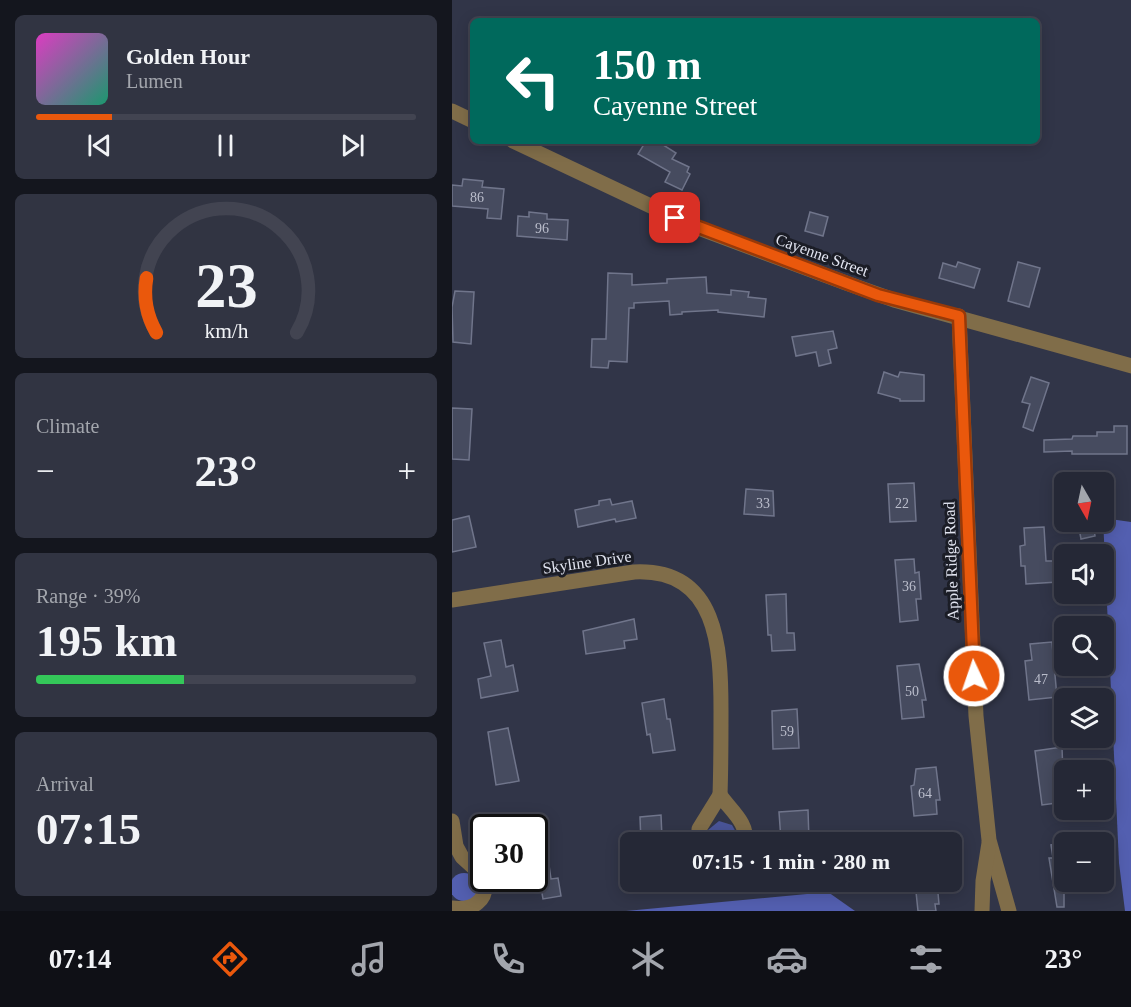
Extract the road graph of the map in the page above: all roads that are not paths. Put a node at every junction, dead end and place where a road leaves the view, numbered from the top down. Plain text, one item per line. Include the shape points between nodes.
1 (452, 111) edge
2 (470, 120) edge
3 (519, 144) edge
4 (959, 316) junction
5 (1132, 366) edge
6 (452, 600) edge
7 (720, 795) junction
8 (452, 821) edge
9 (699, 832) edge
10 (746, 832) edge
11 (989, 840) junction
12 (456, 846) junction
13 (452, 863) edge
14 (470, 865) edge
15 (485, 892) edge
16 (452, 908) edge
17 (982, 911) edge
18 (1009, 911) edge

1 - 2 street
3 - 4 street, Cayenne Street via 693,226 894,300
4 - 5 street, Cayenne Street
4 - 11 street, Apple Ridge Road via 972,656
6 - 7 street, Skyline Drive via 634,572 663,574 685,585 704,605 720,654
7 - 9 street
7 - 10 street
8 - 12 street
11 - 17 street, Apple Ridge Road
11 - 18 street, Apple Ridge Road
12 - 13 street
12 - 14 street
15 - 16 street via 476,906 462,911

